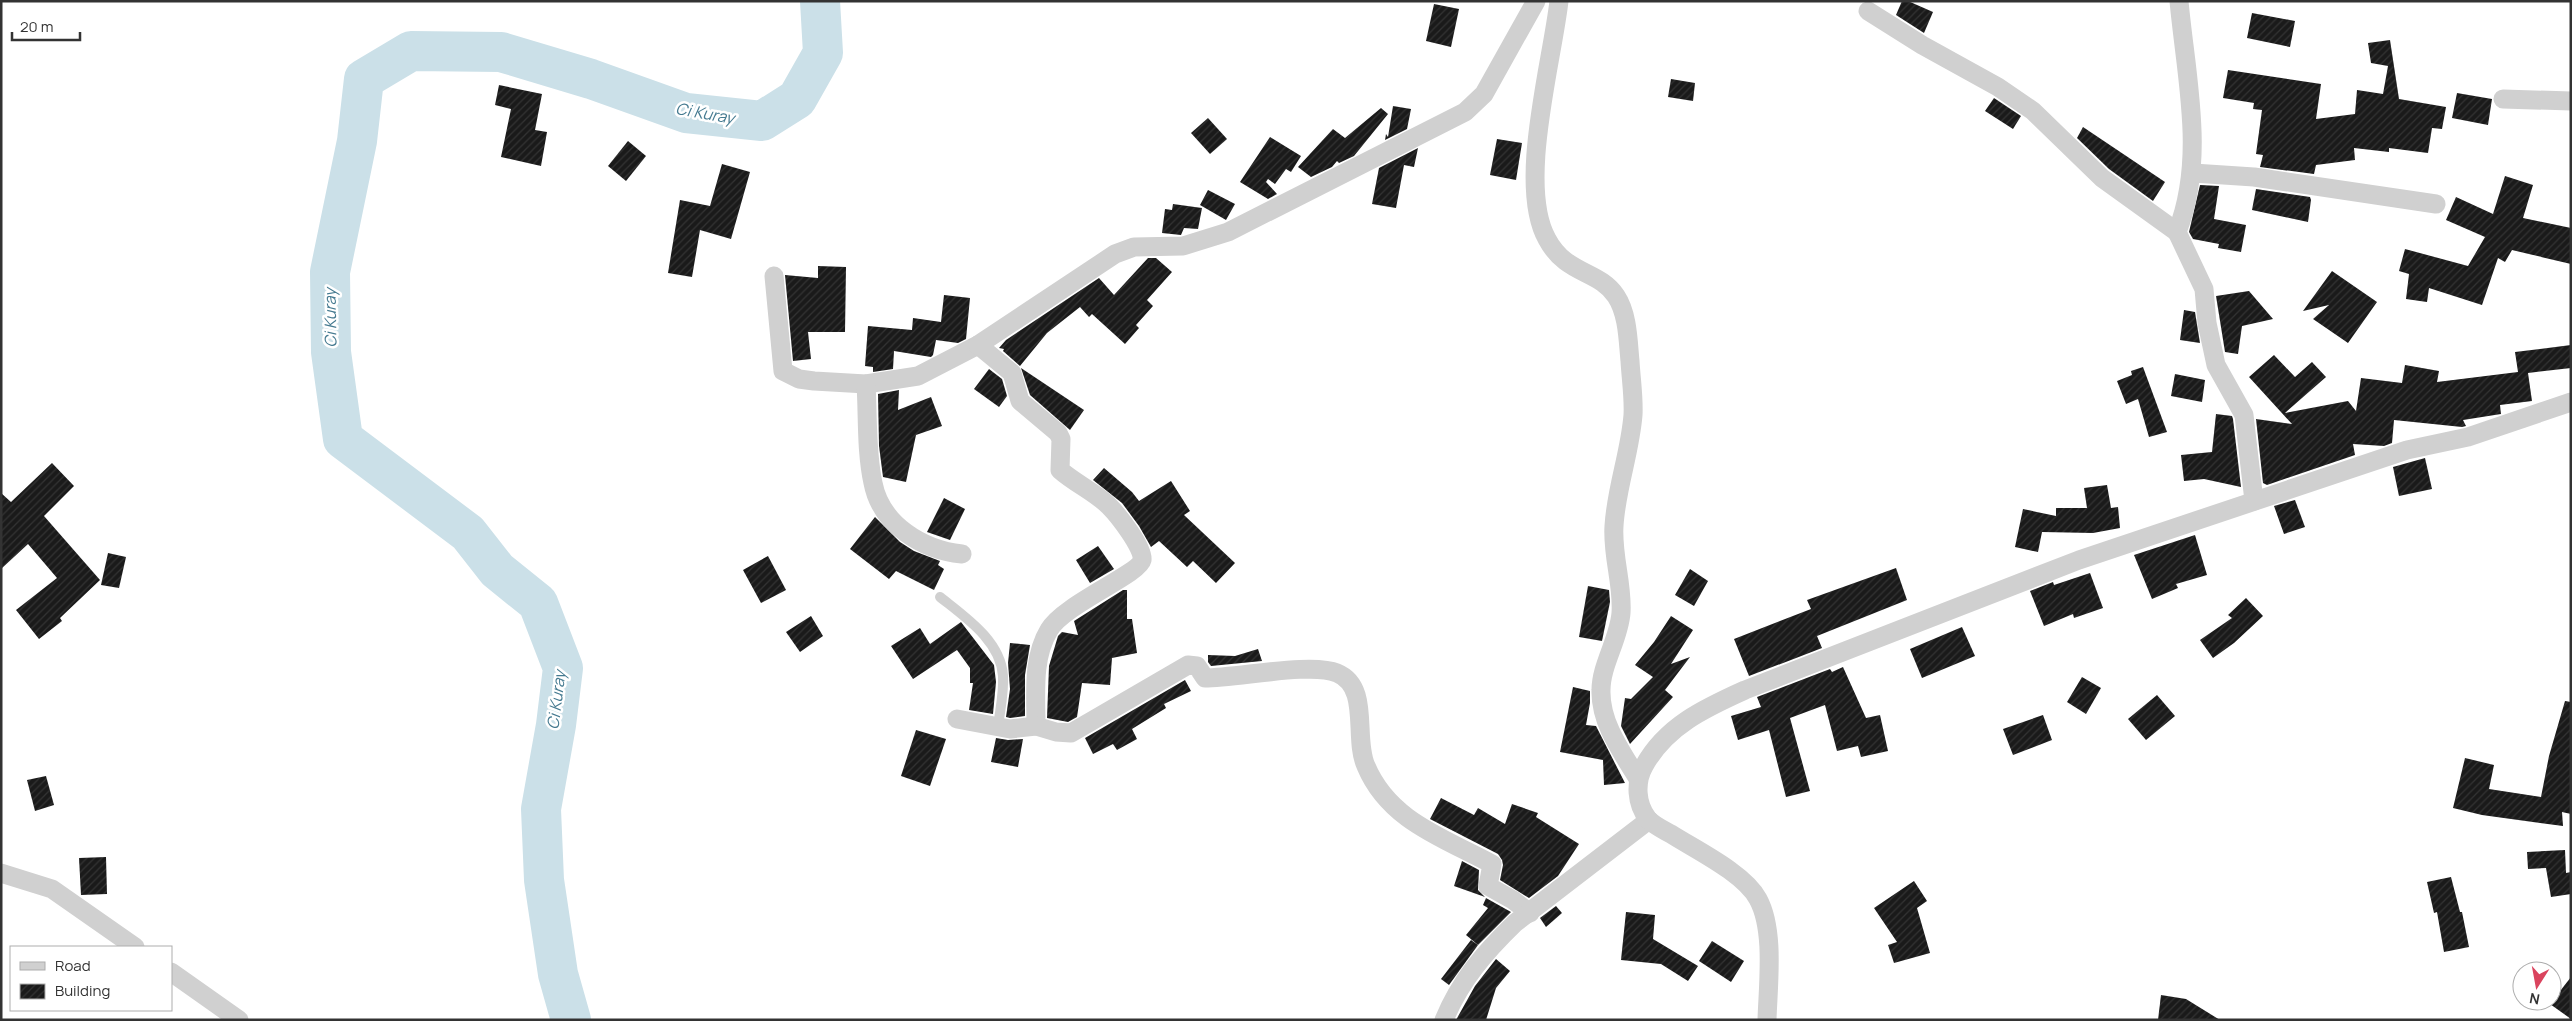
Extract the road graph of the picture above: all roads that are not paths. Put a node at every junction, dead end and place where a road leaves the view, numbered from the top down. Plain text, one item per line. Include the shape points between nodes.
1 (1536, 1) edge
2 (1559, 1) edge
3 (2179, 1) edge
4 (1868, 11) dead end
5 (2503, 99) dead end
6 (2571, 101) edge
7 (2193, 173) junction
8 (2436, 204) dead end
9 (2178, 232) junction
10 (774, 276) dead end
11 (978, 345) junction
12 (866, 384) junction
13 (2571, 402) edge
14 (2254, 501) junction
15 (962, 554) dead end
16 (940, 597) dead end
17 (958, 719) dead end
18 (998, 726) junction
19 (1036, 726) junction
20 (1637, 777) junction
21 (1649, 820) junction
22 (1, 873) edge
23 (1530, 913) junction
24 (134, 946) edge
25 (172, 973) edge
26 (239, 1020) edge
27 (1444, 1020) edge
28 (1767, 1020) edge

1 - 11 street via 1484,94 1465,112 1228,232 1183,246 1134,247 1116,254
2 - 20 street via 1542,96 1535,199 1539,222 1559,258 1602,282 1616,296 1625,322 1633,415 1615,506 1614,552 1621,615 1600,689 1614,739
3 - 7 street via 2193,133
4 - 9 street via 2033,111 2102,178
5 - 6 street
7 - 8 street via 2254,177
7 - 9 street
9 - 14 street via 2204,289 2216,365 2244,415
10 - 12 street via 784,371 814,382
11 - 12 street via 918,376
11 - 19 street via 1012,372 1020,401 1058,433 1061,439 1060,470 1108,505 1123,522 1142,555 1136,570 1101,588 1050,627 1038,658
12 - 15 street via 872,482 882,507 904,532 921,543
13 - 14 street via 2468,437 2407,450
14 - 20 street via 2079,560 1712,704 1673,728 1652,752
16 - 18 lane via 975,624 995,652 1003,677
17 - 18 street
18 - 19 street via 1018,729
19 - 23 street via 1071,733 1188,665 1197,666 1205,678 1310,668 1338,673 1355,689 1364,764 1378,790 1416,826 1492,864 1487,882 1490,889 1514,900
20 - 21 street via 1640,800
21 - 23 street
21 - 28 street via 1732,873 1758,898 1767,933
22 - 24 street via 52,889
23 - 27 street via 1496,942 1471,970 1453,998
25 - 26 street

